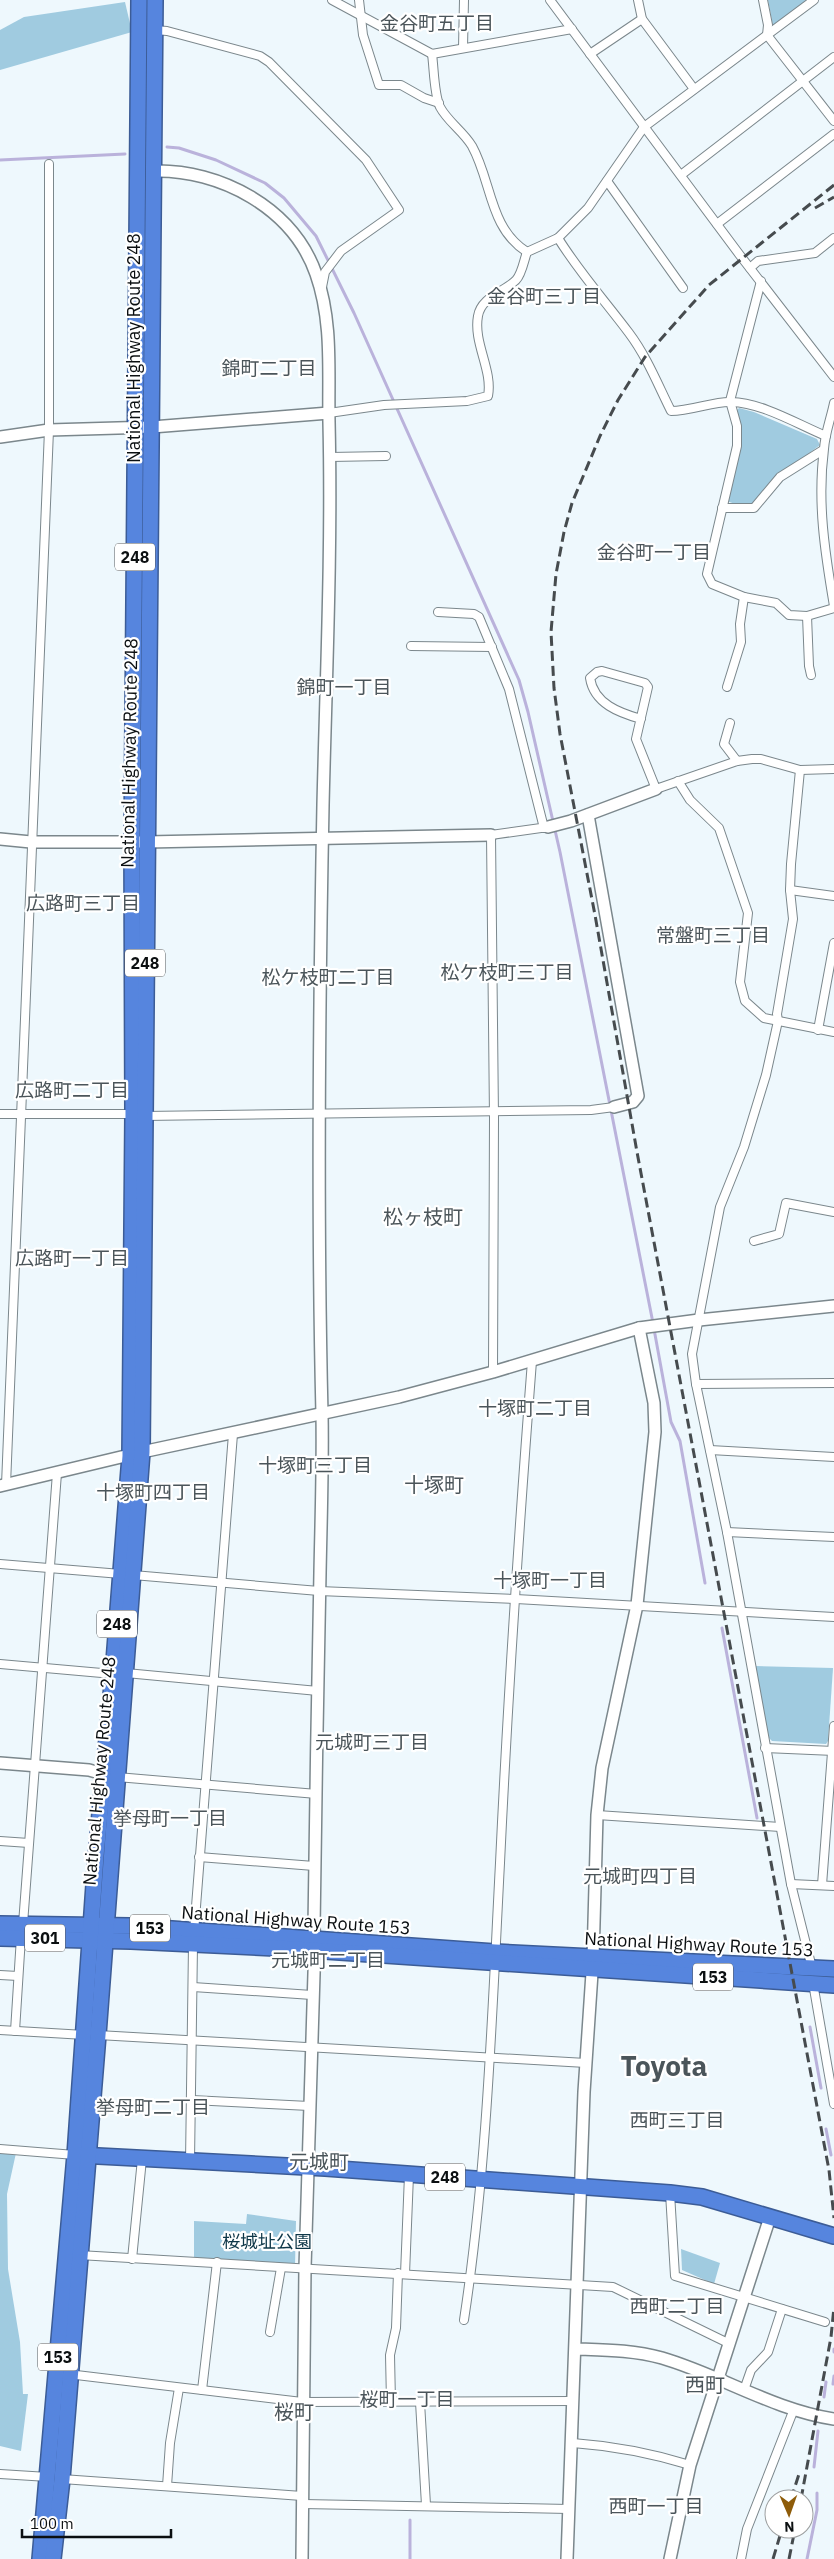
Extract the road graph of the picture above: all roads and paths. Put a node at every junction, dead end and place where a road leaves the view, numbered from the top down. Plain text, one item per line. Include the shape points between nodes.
1 (139, 0) edge
2 (155, 0) edge
3 (332, 0) edge
4 (359, 0) edge
5 (464, 0) edge
6 (550, 0) edge
7 (638, 0) edge
8 (764, 0) edge
9 (814, 0) edge
10 (360, 15) junction
11 (642, 19) junction
12 (155, 30) junction
13 (572, 30) junction
14 (767, 35) junction
15 (463, 48) junction
16 (432, 54) junction
17 (590, 54) junction
18 (834, 57) edge
19 (803, 81) junction
20 (694, 89) junction
21 (439, 103) junction
22 (834, 121) edge
23 (644, 127) junction
24 (834, 134) edge
25 (49, 164) dead end
26 (153, 171) junction
27 (681, 175) junction
28 (607, 181) junction
29 (717, 224) junction
30 (558, 238) junction
31 (834, 238) edge
32 (527, 252) junction
33 (750, 268) junction
34 (761, 281) junction
35 (683, 288) dead end
36 (321, 292) junction
37 (834, 377) edge
38 (730, 401) junction
39 (834, 404) edge
40 (329, 413) junction
41 (832, 422) edge
42 (136, 427) junction
43 (152, 427) junction
44 (49, 430) junction
45 (0, 437) edge
46 (825, 438) junction
47 (834, 442) edge
48 (824, 450) junction
49 (386, 456) dead end
50 (330, 457) junction
51 (722, 508) junction
52 (744, 597) junction
53 (834, 607) edge
54 (438, 612) dead end
55 (807, 616) junction
56 (411, 646) dead end
57 (492, 647) junction
58 (812, 676) dead end
59 (726, 687) dead end
60 (641, 719) junction
61 (730, 723) dead end
62 (736, 761) junction
63 (834, 769) edge
64 (800, 770) junction
65 (678, 781) junction
66 (656, 789) junction
67 (588, 815) junction
68 (546, 828) junction
69 (491, 836) junction
70 (0, 839) edge
71 (323, 839) junction
72 (32, 842) junction
73 (139, 842) junction
74 (790, 890) junction
75 (834, 896) edge
76 (834, 943) edge
77 (778, 1021) junction
78 (818, 1030) junction
79 (834, 1032) edge
80 (610, 1107) joint
81 (492, 1111) junction
82 (320, 1112) junction
83 (0, 1114) edge
84 (20, 1114) junction
85 (139, 1115) junction
86 (834, 1212) edge
87 (754, 1241) dead end
88 (834, 1306) edge
89 (699, 1320) junction
90 (639, 1328) junction
91 (532, 1361) junction
92 (493, 1372) junction
93 (834, 1383) edge
94 (696, 1384) junction
95 (322, 1414) junction
96 (233, 1434) junction
97 (710, 1450) junction
98 (136, 1454) junction
99 (834, 1456) edge
100 (57, 1473) junction
101 (3, 1486) edge
102 (727, 1532) junction
103 (834, 1537) edge
104 (0, 1564) edge
105 (51, 1569) junction
106 (127, 1575) junction
107 (221, 1582) junction
108 (320, 1591) junction
109 (516, 1599) junction
110 (637, 1605) junction
111 (740, 1611) junction
112 (834, 1617) edge
113 (0, 1664) edge
114 (43, 1668) junction
115 (120, 1674) junction
116 (213, 1682) junction
117 (318, 1691) junction
118 (834, 1726) edge
119 (765, 1748) junction
120 (833, 1751) edge
121 (0, 1764) edge
122 (35, 1766) junction
123 (110, 1776) junction
124 (205, 1785) junction
125 (317, 1794) junction
126 (597, 1815) junction
127 (780, 1827) junction
128 (0, 1841) edge
129 (29, 1843) junction
130 (199, 1857) junction
131 (314, 1866) junction
132 (790, 1884) junction
133 (822, 1885) junction
134 (834, 1886) edge
135 (0, 1924) edge
136 (22, 1930) junction
137 (98, 1933) junction
138 (0, 1938) edge
139 (194, 1938) junction
140 (315, 1946) junction
141 (495, 1958) junction
142 (592, 1964) junction
143 (812, 1968) junction
144 (834, 1969) edge
145 (0, 1975) edge
146 (18, 1976) junction
147 (813, 1983) junction
148 (834, 1985) edge
149 (193, 1987) junction
150 (312, 1995) junction
151 (0, 2030) edge
152 (15, 2031) junction
153 (92, 2035) junction
154 (193, 2042) junction
155 (311, 2049) junction
156 (490, 2059) junction
157 (586, 2063) junction
158 (192, 2100) junction
159 (834, 2104) edge
160 (309, 2106) junction
161 (0, 2149) edge
162 (82, 2156) junction
163 (142, 2159) junction
164 (190, 2162) junction
165 (309, 2168) junction
166 (409, 2175) junction
167 (481, 2179) junction
168 (582, 2185) junction
169 (670, 2193) junction
170 (770, 2218) junction
171 (834, 2236) edge
172 (78, 2256) junction
173 (132, 2259) junction
174 (216, 2262) junction
175 (281, 2268) junction
176 (305, 2268) junction
177 (401, 2273) junction
178 (471, 2277) junction
179 (578, 2286) junction
180 (744, 2298) junction
181 (782, 2309) junction
182 (464, 2320) dead end
183 (825, 2322) dead end
184 (270, 2332) dead end
185 (728, 2343) junction
186 (576, 2349) junction
187 (63, 2374) junction
188 (716, 2379) junction
189 (179, 2388) junction
190 (202, 2390) junction
191 (744, 2390) junction
192 (574, 2401) junction
193 (302, 2402) junction
194 (391, 2402) junction
195 (420, 2402) junction
196 (794, 2408) junction
197 (834, 2419) edge
198 (573, 2443) junction
199 (690, 2465) junction
200 (0, 2474) edge
201 (55, 2478) junction
202 (167, 2486) junction
203 (302, 2500) junction
204 (426, 2505) junction
205 (569, 2509) junction
206 (40, 2559) edge
207 (53, 2559) edge
208 (302, 2559) edge
209 (567, 2559) edge
210 (670, 2559) edge
211 (741, 2559) edge

1 - 42 highway, National Highway Route 248 / 248
2 - 12 highway, National Highway Route 248 / 248
3 - 10 street
4 - 10 street
5 - 15 street
6 - 13 street
7 - 11 street
8 - 14 street
9 - 14 street
10 - 16 street
10 - 21 street via 362,35 379,85 401,85
11 - 17 street
11 - 20 street
12 - 26 highway, National Highway Route 248 / 248
12 - 36 street via 260,56 269,62 366,160 399,210 341,251 326,270
13 - 15 street
13 - 17 street
14 - 19 street
14 - 20 street
15 - 16 street
16 - 21 street
17 - 23 street
18 - 19 street
19 - 22 street
19 - 27 street
20 - 23 street
21 - 32 street via 448,119 472,146 505,232
23 - 27 street
23 - 28 street
24 - 29 street
25 - 44 street
26 - 36 street via 209,178 236,188 269,209 307,254
26 - 43 highway, National Highway Route 248 / 248
27 - 29 street
28 - 30 street via 588,208
28 - 35 street
29 - 33 street
30 - 32 street
30 - 38 street via 576,268 630,334 671,411 688,411
31 - 33 street via 815,253 758,261
32 - 40 street via 516,280 481,306 477,317 488,396 471,400 384,404
33 - 34 street
34 - 37 street
34 - 38 street
36 - 40 street via 327,312
38 - 46 street via 757,407
38 - 51 street via 738,435
39 - 41 street
40 - 43 street
40 - 50 street
41 - 46 street
42 - 43 street
42 - 44 street
42 - 73 highway, National Highway Route 248 / 248
43 - 73 highway, National Highway Route 248 / 248
44 - 45 street
44 - 72 street
46 - 47 street
46 - 48 street
48 - 51 street via 780,477 754,508
48 - 53 street via 820,498 822,530
49 - 50 street
50 - 71 street
51 - 52 street via 707,574 712,584
52 - 55 street via 776,603 789,615
52 - 59 street via 740,642
53 - 55 street
54 - 57 street via 479,617
55 - 58 street
56 - 57 street
57 - 68 street via 509,689
60 - 60 street via 648,687 645,683 602,671 590,678 599,696 616,712
60 - 66 street via 636,739
61 - 62 street via 724,744
62 - 64 street via 761,759
62 - 65 street
63 - 64 street
64 - 74 street
65 - 66 street
65 - 77 street via 690,800 719,828 748,913 740,982 746,1001 764,1018
66 - 67 street
67 - 68 street
67 - 80 street via 638,1096 633,1102
68 - 69 street
69 - 71 street
69 - 81 street
70 - 72 street
71 - 73 street
71 - 82 street
72 - 73 street
72 - 84 street
73 - 85 highway, National Highway Route 248 / 248
74 - 75 street
74 - 77 street via 793,919
76 - 78 street
77 - 78 street
77 - 89 street via 747,1138 720,1208
78 - 79 street
80 - 81 street
81 - 82 street
81 - 92 street
82 - 85 street
82 - 95 street
83 - 84 street
84 - 85 street
84 - 101 street
85 - 98 highway, National Highway Route 248 / 248
86 - 87 street via 786,1203 779,1234
88 - 89 street
89 - 90 street
89 - 94 street via 692,1354
90 - 91 street
90 - 110 street via 655,1417
91 - 92 street
91 - 109 street
92 - 95 street
93 - 94 street
94 - 97 street
95 - 96 street
95 - 108 street
96 - 98 street
96 - 107 street
97 - 99 street
97 - 102 street
98 - 100 street
98 - 106 highway, National Highway Route 248 / 248
100 - 101 street
100 - 105 street
102 - 103 street
102 - 111 street
104 - 105 street
105 - 106 street
105 - 114 street
106 - 107 street
106 - 115 highway, National Highway Route 248 / 248
107 - 108 street
107 - 116 street
108 - 109 street
108 - 117 street
109 - 110 street
109 - 141 street
110 - 111 street
110 - 126 street via 602,1768
111 - 112 street
111 - 119 street
113 - 114 street
114 - 115 street
114 - 122 street
115 - 116 street
115 - 123 highway, National Highway Route 248 / 248
116 - 117 street
116 - 124 street
117 - 125 street
118 - 120 street
119 - 120 street
119 - 127 street
120 - 133 street
121 - 122 street
122 - 123 street via 89,1770
122 - 129 street
123 - 124 street
123 - 137 highway, National Highway Route 248 / 248
124 - 125 street
124 - 130 street
125 - 131 street
126 - 127 street
126 - 142 street
127 - 132 street
128 - 129 street
129 - 136 street
130 - 131 street
130 - 139 street
131 - 140 street
132 - 133 street
132 - 143 street
133 - 134 street
135 - 136 highway, 301
136 - 137 highway, 301
136 - 138 highway, 301
136 - 146 street
137 - 139 highway, National Highway Route 153 / 153
137 - 153 highway, 153
139 - 140 highway, National Highway Route 153 / 153
139 - 149 street
140 - 141 highway, National Highway Route 153 / 153
140 - 150 street
141 - 142 highway, National Highway Route 153 / 153
141 - 156 street
142 - 143 highway, National Highway Route 153 / 153
142 - 147 highway, National Highway Route 153 / 153
142 - 157 street
143 - 144 highway, National Highway Route 153 / 153
145 - 146 street
146 - 152 street
147 - 148 highway, National Highway Route 153 / 153
147 - 159 street
149 - 150 street
149 - 154 street
150 - 155 street
151 - 152 street
152 - 153 street
153 - 154 street
153 - 162 highway, 153
154 - 155 street
154 - 158 street
155 - 156 street
155 - 160 street
156 - 157 street
156 - 167 street
157 - 168 street
158 - 160 street
158 - 164 street
160 - 165 street
161 - 162 street
162 - 163 highway, 248
162 - 172 highway, 153
162 - 187 highway, 153
163 - 164 highway, 248
163 - 173 street
164 - 165 highway, 248
165 - 166 highway, 248
165 - 176 street
166 - 167 highway, 248
166 - 177 street
167 - 168 highway, 248
167 - 178 street
168 - 169 highway, 248
168 - 179 street
169 - 170 highway, 248 via 702,2197
169 - 180 street via 675,2276
170 - 171 highway, 248
170 - 180 street
172 - 173 street
172 - 187 highway, 153
173 - 174 street
174 - 175 street
174 - 190 street
175 - 176 street
175 - 184 street
176 - 177 street
176 - 193 street
177 - 178 street
177 - 194 street via 390,2355
178 - 179 street
178 - 182 street
179 - 185 street via 613,2287
179 - 186 street
180 - 181 street
180 - 185 street
181 - 183 street
181 - 191 street via 768,2352 751,2370
185 - 188 street
186 - 188 street via 633,2351
186 - 192 street
187 - 189 street
187 - 201 highway, 153
188 - 191 street
188 - 199 street
189 - 190 street
189 - 202 street
190 - 193 street
191 - 196 street
192 - 195 street
192 - 198 street
193 - 194 street
193 - 203 street
194 - 195 street
195 - 204 street
196 - 197 street
196 - 211 street via 747,2529
198 - 199 street via 656,2454
198 - 205 street
199 - 210 street
200 - 201 street
201 - 202 street
201 - 206 highway, 153
201 - 207 highway, 153
202 - 203 street
203 - 204 street
203 - 208 street
204 - 205 street
205 - 209 street

